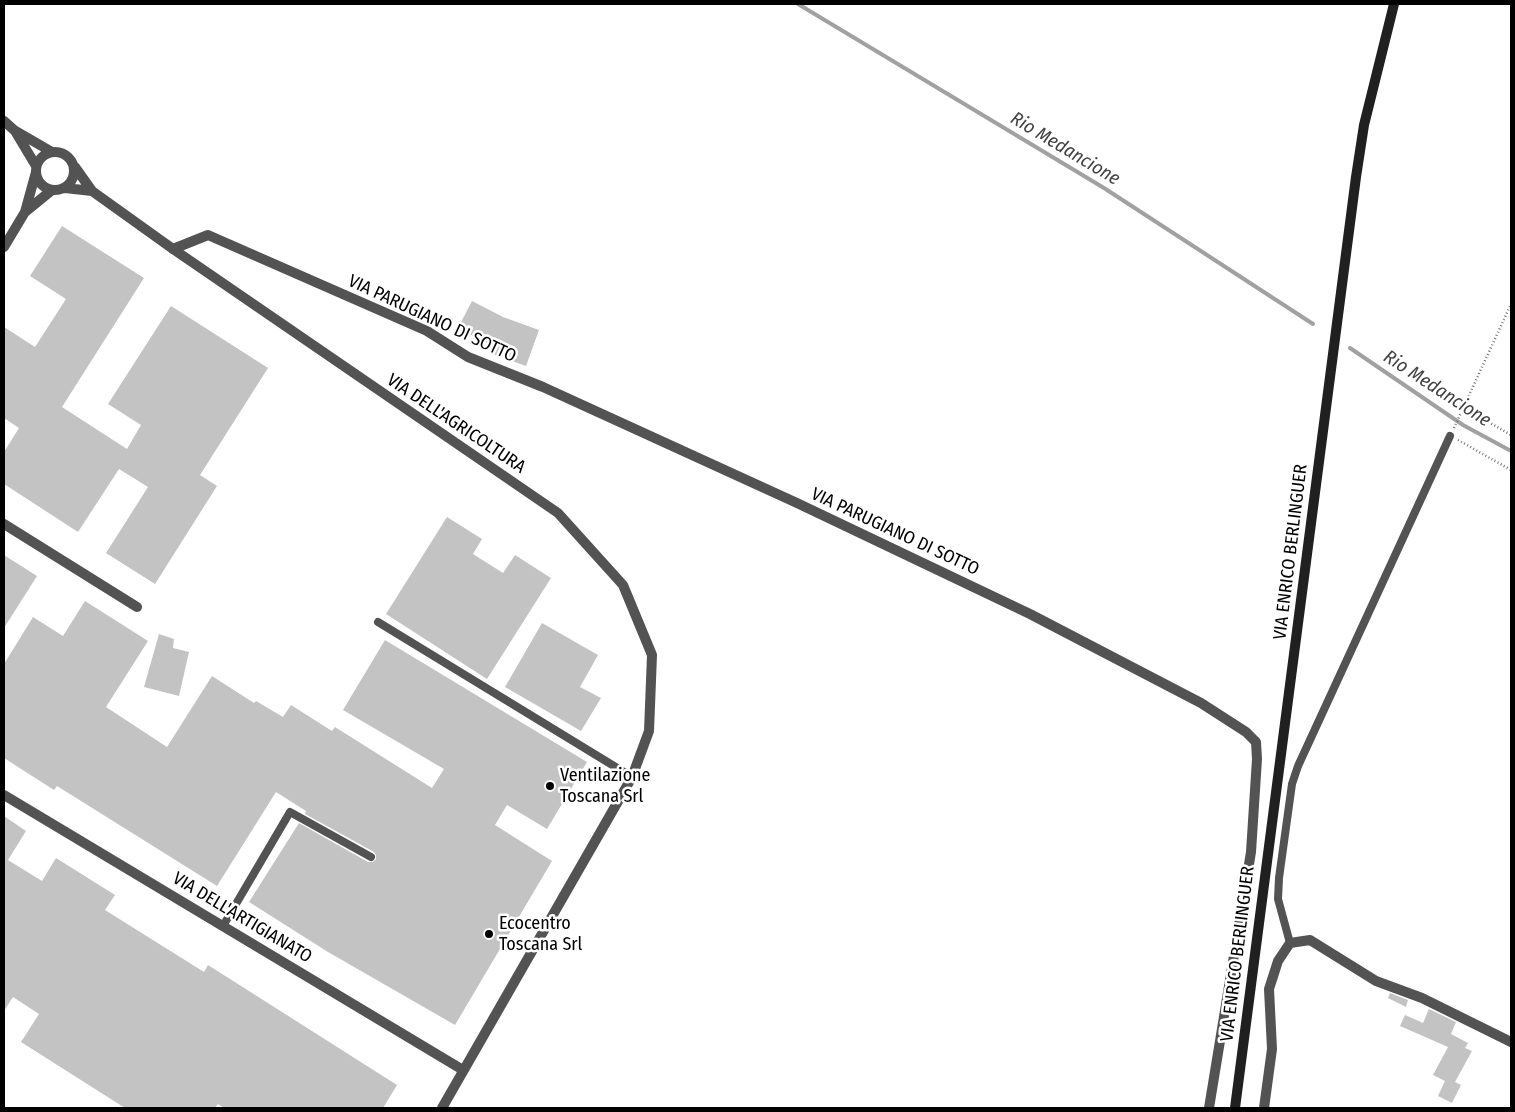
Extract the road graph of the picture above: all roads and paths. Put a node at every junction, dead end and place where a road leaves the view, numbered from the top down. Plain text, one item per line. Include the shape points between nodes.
1 (1394, 4) edge
2 (4, 121) edge
3 (14, 130) junction
4 (52, 152) junction
5 (75, 167) junction
6 (36, 169) junction
7 (65, 188) junction
8 (52, 190) junction
9 (92, 192) junction
10 (25, 212) junction
11 (4, 247) edge
12 (173, 249) junction
13 (1511, 304) edge
14 (1464, 408) junction
15 (1452, 433) junction
16 (1511, 436) edge
17 (1511, 470) edge
18 (4, 524) edge
19 (137, 607) dead end
20 (378, 622) dead end
21 (632, 777) junction
22 (4, 795) edge
23 (371, 857) dead end
24 (223, 926) junction
25 (1290, 943) junction
26 (1511, 1042) edge
27 (463, 1070) junction
28 (442, 1108) edge
29 (1209, 1108) edge
30 (1234, 1108) edge
31 (1264, 1108) edge

1 - 30 main road, VIA ENRICO BERLINGUER via 1364,125
2 - 3 street
3 - 4 street
3 - 6 street
4 - 5 street via 69,156
4 - 6 street via 42,157
5 - 7 street via 73,179
5 - 9 street
6 - 8 street via 41,184
6 - 10 street
7 - 8 street
7 - 9 street
8 - 10 street
9 - 12 street, VIA DELL'AGRICOLTURA
10 - 11 street
12 - 21 street, VIA DELL'AGRICOLTURA via 558,513 622,585 652,655 649,730
12 - 29 street, VIA PARUGIANO DI SOTTO via 208,235 427,331 468,357 552,391 797,503 1030,614 1200,703 1246,732 1256,742 1257,759 1251,852
13 - 14 path
14 - 15 path
14 - 16 path
15 - 17 path
15 - 25 lane via 1292,784 1278,885 1278,899
18 - 19 street
20 - 21 lane
21 - 27 street, VIA DELL'AGRICOLTURA
22 - 24 street, VIA DELL'ARTIGIANATO
23 - 24 lane via 290,812
24 - 27 street, VIA DELL'ARTIGIANATO
25 - 26 street via 1310,940 1376,981 1422,998
25 - 31 street via 1278,960 1269,989 1272,1049
27 - 28 street, VIA DELL'AGRICOLTURA

